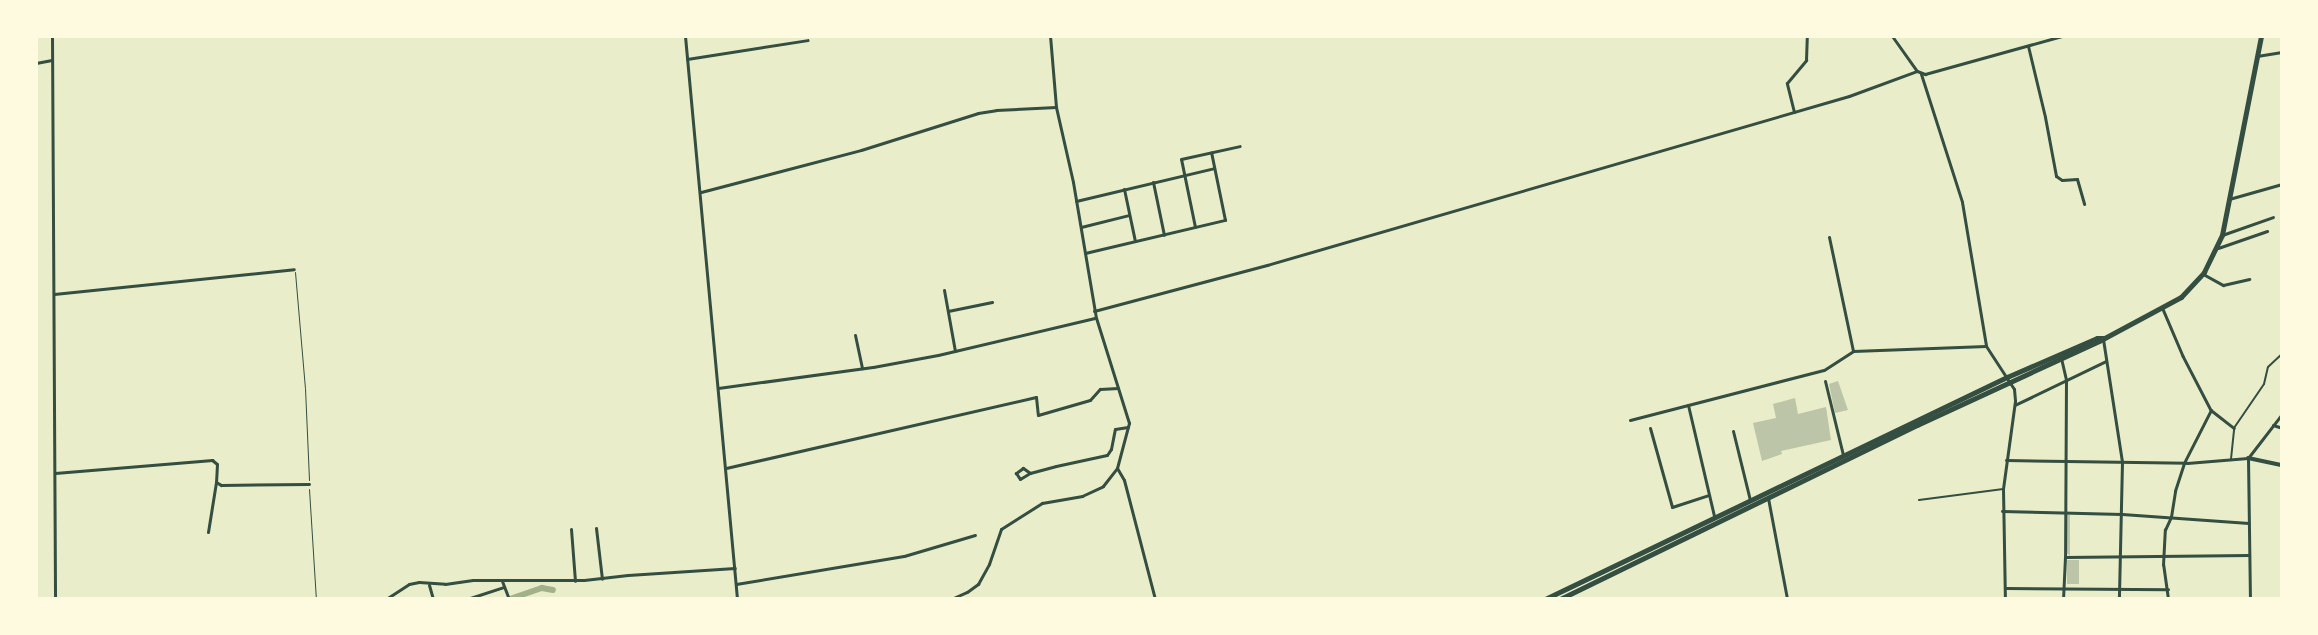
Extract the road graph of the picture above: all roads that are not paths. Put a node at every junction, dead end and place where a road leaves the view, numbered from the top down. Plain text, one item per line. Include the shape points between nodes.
1 (52, 36) edge
2 (685, 36) edge
3 (1050, 36) edge
4 (1807, 36) edge
5 (1892, 36) edge
6 (2062, 36) edge
7 (2256, 36) edge
8 (2261, 36) edge
9 (808, 40) dead end
10 (2259, 44) junction
11 (2028, 46) junction
12 (2282, 52) edge
13 (2257, 56) junction
14 (687, 59) junction
15 (52, 60) junction
16 (36, 63) edge
17 (1919, 72) junction
18 (1056, 107) junction
19 (1794, 112) junction
20 (1240, 146) dead end
21 (1210, 152) junction
22 (1214, 168) junction
23 (1184, 175) junction
24 (1153, 182) junction
25 (2282, 184) edge
26 (1124, 189) junction
27 (701, 192) junction
28 (2229, 199) junction
29 (1076, 201) junction
30 (2084, 204) dead end
31 (1130, 215) junction
32 (2273, 216) dead end
33 (1080, 227) junction
34 (1195, 227) junction
35 (2267, 231) dead end
36 (1164, 234) junction
37 (2222, 235) junction
38 (1829, 237) dead end
39 (1136, 241) junction
40 (2218, 248) junction
41 (1085, 253) junction
42 (294, 268) road end
43 (2202, 274) junction
44 (2249, 280) dead end
45 (944, 290) dead end
46 (54, 294) junction
47 (992, 302) dead end
48 (2163, 309) junction
49 (948, 311) junction
50 (1094, 311) junction
51 (1096, 318) junction
52 (855, 335) dead end
53 (2103, 338) junction
54 (1986, 346) junction
55 (1853, 350) junction
56 (955, 351) junction
57 (2282, 354) edge
58 (2060, 356) junction
59 (2106, 361) junction
60 (862, 368) junction
61 (1825, 380) dead end
62 (2008, 380) junction
63 (2066, 382) junction
64 (718, 388) junction
65 (1118, 388) junction
66 (1688, 405) junction
67 (2015, 405) junction
68 (2211, 410) junction
69 (2282, 414) edge
70 (1630, 420) dead end
71 (2273, 425) junction
72 (1128, 428) junction
73 (1650, 428) dead end
74 (2234, 428) junction
75 (2282, 428) edge
76 (1733, 431) dead end
77 (1843, 458) junction
78 (2248, 458) junction
79 (2231, 459) junction
80 (2006, 460) junction
81 (2065, 460) junction
82 (2122, 462) junction
83 (2184, 463) junction
84 (2282, 464) edge
85 (726, 468) junction
86 (1117, 468) junction
87 (55, 473) junction
88 (1030, 474) dead end
89 (216, 482) junction
90 (309, 484) road end
91 (2003, 489) junction
92 (1709, 495) junction
93 (1768, 498) junction
94 (1750, 500) junction
95 (1919, 500) dead end
96 (2002, 511) junction
97 (2064, 513) junction
98 (2122, 514) junction
99 (1714, 516) junction
100 (2171, 517) junction
101 (2249, 523) junction
102 (596, 528) dead end
103 (571, 529) dead end
104 (208, 532) dead end
105 (975, 535) dead end
106 (2249, 555) junction
107 (2121, 556) junction
108 (2164, 556) junction
109 (2065, 557) junction
110 (735, 568) junction
111 (602, 579) junction
112 (502, 581) junction
113 (575, 581) junction
114 (429, 584) junction
115 (736, 584) junction
116 (504, 587) junction
117 (2006, 588) junction
118 (2063, 588) junction
119 (2119, 589) junction
120 (2168, 589) junction
121 (55, 599) edge
122 (386, 599) edge
123 (433, 599) edge
124 (467, 599) edge
125 (509, 599) edge
126 (737, 599) edge
127 (951, 599) edge
128 (1155, 599) edge
129 (1545, 599) edge
130 (1560, 599) edge
131 (1787, 599) edge
132 (2005, 599) edge
133 (2063, 599) edge
134 (2119, 599) edge
135 (2168, 599) edge
136 (2250, 599) edge

1 - 15 street
2 - 14 street
3 - 18 street
4 - 19 street via 1806,60 1787,83
5 - 17 street
6 - 11 street
7 - 10 street
8 - 10 main road
9 - 14 street
10 - 13 main road
11 - 17 street
11 - 30 street via 2057,177 2077,179
12 - 13 street
13 - 28 main road
14 - 27 street
15 - 16 street
15 - 46 street
17 - 19 street
17 - 54 street via 1962,202
18 - 27 street via 978,113 860,150
18 - 29 street
19 - 50 street via 1267,265
20 - 21 street
21 - 22 street
21 - 23 street via 1181,159
22 - 23 street
22 - 34 street via 1225,220
23 - 24 street
23 - 34 street
24 - 26 street
24 - 36 street
25 - 28 street
26 - 29 street
26 - 31 street
27 - 64 street
28 - 37 main road
29 - 33 street
31 - 33 street
31 - 39 street
32 - 37 street
33 - 41 street
34 - 36 street
35 - 40 street
36 - 39 street
37 - 40 main road
38 - 55 street
39 - 41 street
40 - 43 main road
41 - 50 street
42 - 46 street
43 - 44 street via 2223,285
43 - 48 main road via 2181,297
45 - 49 street
46 - 87 street
47 - 49 street
48 - 53 main road
48 - 68 street
49 - 56 street
50 - 51 street
51 - 56 street
51 - 65 street
52 - 60 street
53 - 58 main road
53 - 59 street
54 - 55 street
54 - 62 street
55 - 66 street via 1824,370
56 - 60 street
57 - 74 lane via 2268,367 2264,384
58 - 62 main road
58 - 63 street
59 - 63 street
59 - 82 street
60 - 64 street
61 - 77 street
62 - 67 street via 2014,389
62 - 77 main road
63 - 67 street
63 - 81 street
64 - 85 street
65 - 72 street
65 - 85 street via 1100,389 1090,400 1038,415 1036,397
66 - 70 street
66 - 92 street
67 - 80 street
68 - 74 street
68 - 83 street
69 - 71 street
71 - 75 street
71 - 78 street
72 - 86 street
72 - 88 street via 1115,429 1111,449 1106,455
73 - 92 street via 1672,507
74 - 79 lane
76 - 94 street
77 - 93 main road
77 - 94 main road
78 - 79 street
78 - 84 street
78 - 101 street
79 - 83 street
80 - 81 street
80 - 91 street
81 - 82 street
81 - 97 street
82 - 83 street
82 - 98 street
83 - 100 street
85 - 110 street
86 - 127 street via 1095,491 1042,503 1001,530 978,584
86 - 128 street via 1124,480
87 - 89 street via 212,460 217,464
87 - 121 street
89 - 90 street via 221,485
89 - 104 street
91 - 95 lane
91 - 96 street
92 - 99 street
93 - 130 main road
93 - 131 street
94 - 99 main road
96 - 97 street
96 - 117 street
97 - 98 street
97 - 109 street
98 - 100 street
98 - 107 street
99 - 129 main road
100 - 101 street
100 - 108 street via 2165,530
101 - 106 street
102 - 111 street
103 - 113 street
105 - 115 street via 904,556
106 - 108 street
106 - 136 street
107 - 108 street
107 - 109 street
107 - 119 street
108 - 120 street
109 - 118 street
110 - 111 street
110 - 115 street
111 - 113 street
112 - 113 street
112 - 114 street
112 - 116 street
114 - 122 street via 409,584
114 - 123 street
115 - 126 street
116 - 124 street
116 - 125 street
117 - 118 street
117 - 132 street
118 - 119 street
118 - 133 street
119 - 120 street
119 - 134 street
120 - 135 street

